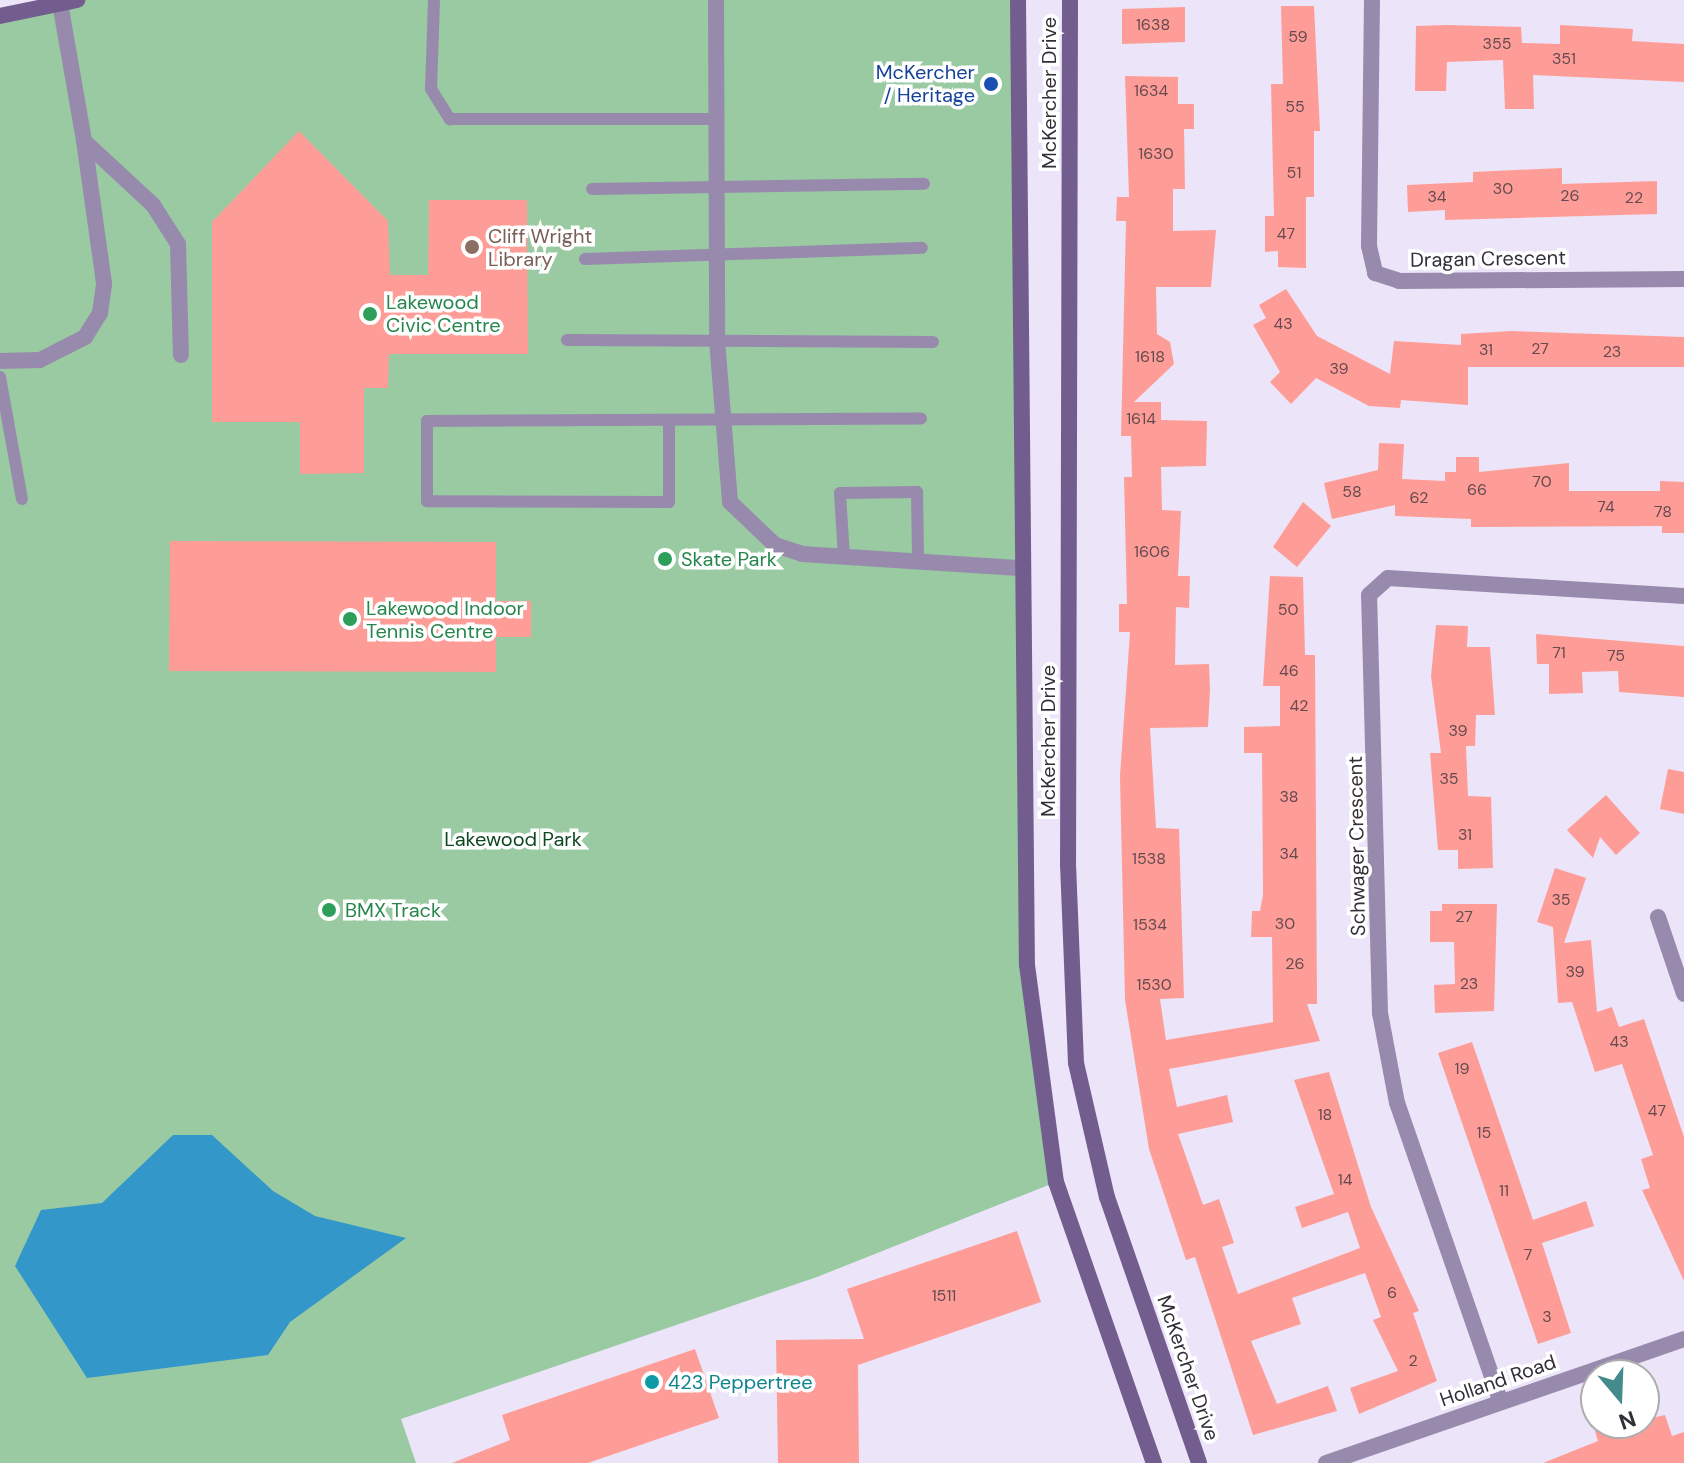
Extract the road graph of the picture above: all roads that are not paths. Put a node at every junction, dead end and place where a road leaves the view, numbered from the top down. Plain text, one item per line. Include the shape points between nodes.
1 (434, 0) edge
2 (716, 0) edge
3 (1018, 0) edge
4 (1070, 0) edge
5 (1372, 0) edge
6 (68, 2) edge
7 (0, 16) edge
8 (717, 119) junction
9 (84, 141) junction
10 (924, 184) dead end
11 (717, 186) junction
12 (592, 189) dead end
13 (922, 248) dead end
14 (718, 254) junction
15 (585, 259) dead end
16 (1684, 279) edge
17 (567, 340) dead end
18 (717, 340) junction
19 (933, 342) dead end
20 (181, 355) dead end
21 (0, 361) edge
22 (0, 377) edge
23 (921, 418) dead end
24 (720, 421) junction
25 (669, 422) junction
26 (22, 499) dead end
27 (918, 556) junction
28 (844, 557) junction
29 (1021, 568) junction
30 (1684, 596) edge
31 (1658, 917) dead end
32 (1684, 994) edge
33 (1684, 1339) edge
34 (1500, 1400) junction
35 (1154, 1463) edge
36 (1199, 1463) edge
37 (1326, 1463) edge

1 - 8 lane via 431,89 450,119
2 - 8 street
3 - 29 main road, McKercher Drive
4 - 36 main road, McKercher Drive via 1068,864 1076,1063 1107,1197
5 - 16 street, Dragan Crescent via 1369,246 1375,273 1399,281
6 - 7 main road
6 - 9 street
8 - 11 street
9 - 20 street via 153,205 178,244
9 - 21 street via 104,283 100,313 85,337 40,360
10 - 11 lane
11 - 12 lane
11 - 14 street
13 - 14 lane
14 - 15 lane
14 - 18 street
17 - 18 lane
18 - 19 lane
18 - 24 street
22 - 26 lane
23 - 24 lane
24 - 25 lane
24 - 28 street via 730,502 749,525 775,545
25 - 25 lane via 427,421 427,501 669,502
27 - 28 street
27 - 28 lane via 917,492 840,493
27 - 29 street
29 - 35 main road, McKercher Drive via 1027,965 1040,1100 1056,1182
30 - 34 street, Schwager Crescent via 1388,578 1369,595 1380,1013 1397,1103
31 - 32 street
33 - 34 street, Holland Road
34 - 37 street, Holland Road

